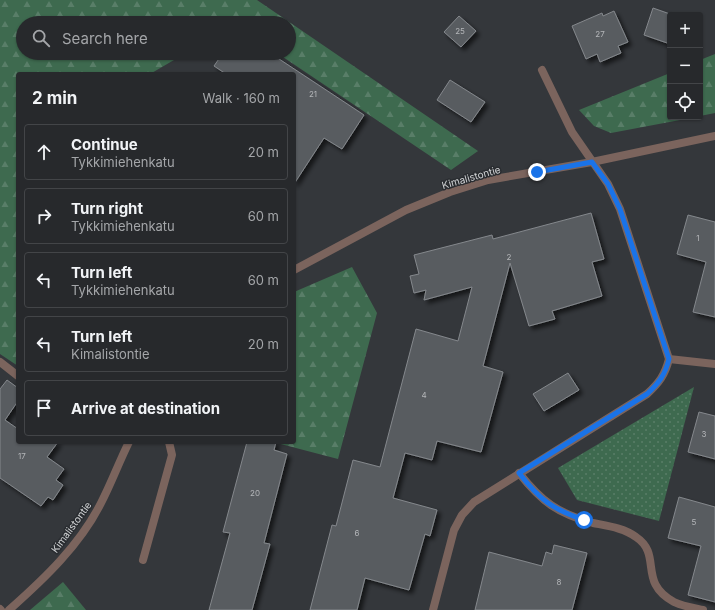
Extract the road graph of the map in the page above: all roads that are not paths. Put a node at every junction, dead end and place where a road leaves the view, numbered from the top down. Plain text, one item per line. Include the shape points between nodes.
1 (542, 70) dead end
2 (715, 136) edge
3 (592, 162) junction
4 (296, 269) edge
5 (669, 359) junction
6 (0, 362) edge
7 (715, 364) edge
8 (16, 374) edge
9 (128, 444) edge
10 (169, 444) edge
11 (519, 473) junction
12 (143, 560) dead end
13 (10, 610) edge
14 (433, 610) edge
15 (703, 610) edge

1 - 3 street via 572,132
2 - 3 street, Kimalistontie
3 - 4 street, Kimalistontie via 488,180 450,192 406,210
3 - 5 street via 608,184 620,209
5 - 7 street
5 - 11 street via 659,384 647,394
6 - 8 street
9 - 13 street, Kimalistontie via 101,504 81,534 61,559
10 - 12 street via 172,455
11 - 14 street via 474,502 462,515 449,545
11 - 15 street via 547,504 564,513 624,530 637,537 646,546 651,558 651,573 655,586 663,595 675,602

